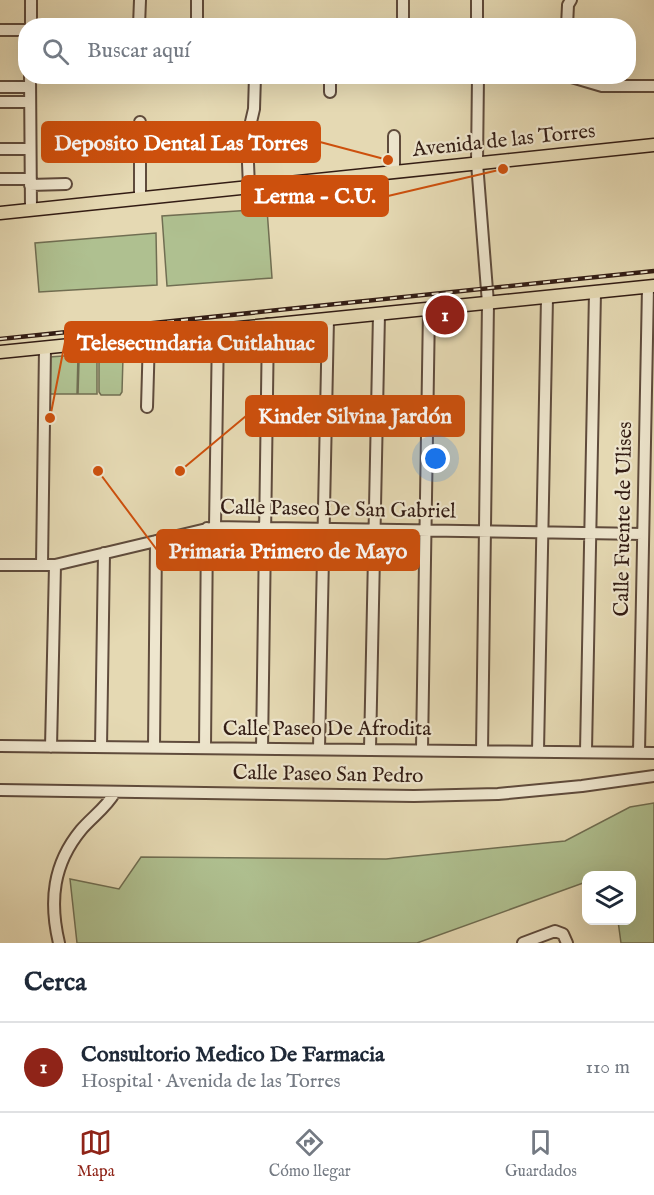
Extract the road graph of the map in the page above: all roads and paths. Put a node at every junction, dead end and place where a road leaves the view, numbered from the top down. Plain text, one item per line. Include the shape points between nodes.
1 (31, 0) edge
2 (140, 0) edge
3 (197, 0) edge
4 (404, 0) edge
5 (477, 0) edge
6 (571, 0) edge
7 (31, 18) edge
8 (139, 18) edge
9 (197, 18) edge
10 (403, 18) edge
11 (477, 18) edge
12 (567, 18) edge
13 (0, 30) edge
14 (18, 30) edge
15 (18, 84) edge
16 (30, 84) edge
17 (255, 84) edge
18 (330, 84) edge
19 (478, 84) edge
20 (595, 84) edge
21 (654, 86) edge
22 (0, 87) edge
23 (330, 92) dead end
24 (0, 102) edge
25 (30, 102) junction
26 (140, 122) dead end
27 (394, 136) dead end
28 (654, 145) edge
29 (635, 147) junction
30 (0, 149) edge
31 (29, 149) junction
32 (654, 150) edge
33 (477, 163) junction
34 (394, 171) junction
35 (0, 179) edge
36 (30, 182) junction
37 (66, 184) dead end
38 (249, 187) junction
39 (140, 198) junction
40 (31, 210) junction
41 (0, 213) edge
42 (651, 286) edge
43 (595, 292) junction
44 (546, 298) junction
45 (488, 303) junction
46 (429, 309) junction
47 (379, 314) junction
48 (328, 319) junction
49 (268, 324) junction
50 (218, 330) junction
51 (148, 337) junction
52 (45, 348) junction
53 (0, 352) edge
54 (147, 407) dead end
55 (211, 527) junction
56 (265, 527) junction
57 (323, 529) junction
58 (374, 530) junction
59 (426, 531) junction
60 (485, 531) junction
61 (543, 533) junction
62 (590, 533) junction
63 (643, 534) junction
64 (156, 542) junction
65 (104, 553) junction
66 (0, 565) edge
67 (42, 565) junction
68 (55, 565) junction
69 (0, 746) edge
70 (51, 747) junction
71 (101, 747) junction
72 (154, 747) junction
73 (205, 748) junction
74 (319, 748) junction
75 (262, 749) junction
76 (370, 749) junction
77 (422, 749) junction
78 (482, 751) junction
79 (538, 751) junction
80 (586, 751) junction
81 (639, 752) junction
82 (654, 753) edge
83 (654, 776) edge
84 (0, 790) edge
85 (115, 792) junction
86 (59, 943) edge
87 (524, 943) edge
88 (567, 943) edge

1 - 7 street
2 - 8 street
3 - 9 street
4 - 10 street
5 - 11 street
6 - 12 street
13 - 14 street
15 - 22 street
16 - 25 street
17 - 38 street via 248,139
18 - 23 street
19 - 33 street
20 - 21 street
24 - 25 street
25 - 31 street
26 - 39 street
27 - 34 street
28 - 29 main road, Avenida de las Torres
29 - 32 main road
29 - 33 main road, Avenida de las Torres
30 - 31 street
31 - 36 street
33 - 34 main road, Avenida de las Torres
33 - 45 street
34 - 38 main road, Avenida de las Torres
35 - 36 street
36 - 37 street
36 - 40 street
38 - 39 main road, Avenida de las Torres
39 - 40 main road, Avenida de las Torres
40 - 41 main road, Avenida de las Torres
42 - 43 main road
42 - 63 street, Calle Fuente de Ulises
43 - 44 main road
43 - 62 street
44 - 45 main road
44 - 61 street
45 - 46 main road
45 - 60 street
46 - 47 main road
46 - 59 street
47 - 48 main road
47 - 58 street
48 - 49 main road
48 - 57 street
49 - 50 main road
49 - 56 street
50 - 51 main road
50 - 55 street
51 - 52 main road
51 - 54 street
52 - 53 main road
52 - 67 street
55 - 56 street, Calle Paseo De San Gabriel
55 - 64 street, Calle Paseo De San Gabriel
55 - 73 street
56 - 57 street, Calle Paseo De San Gabriel
56 - 75 street
57 - 58 street, Calle Paseo De San Gabriel
57 - 74 street
58 - 59 street, Calle Paseo De San Gabriel
58 - 76 street
59 - 60 street, Calle Paseo De San Gabriel
59 - 77 street
60 - 61 street, Calle Paseo De San Gabriel
60 - 78 street
61 - 62 street, Calle Paseo De San Gabriel
61 - 79 street
62 - 63 street, Calle Paseo De San Gabriel
62 - 80 street
63 - 81 street, Calle Fuente de Ulises
64 - 65 street, Calle Paseo De San Gabriel
64 - 72 street
65 - 68 street, Calle Paseo De San Gabriel
65 - 71 street
66 - 67 street, Calle Paseo De San Gabriel
67 - 68 street, Calle Paseo De San Gabriel
68 - 70 street
69 - 70 street, Calle Paseo De Afrodita
70 - 71 street, Calle Paseo De Afrodita
71 - 72 street, Calle Paseo De Afrodita
72 - 73 street, Calle Paseo De Afrodita
73 - 75 street, Calle Paseo De Afrodita
74 - 75 street, Calle Paseo De Afrodita
74 - 76 street, Calle Paseo De Afrodita
76 - 77 street, Calle Paseo De Afrodita
77 - 78 street, Calle Paseo De Afrodita
78 - 79 street, Calle Paseo De Afrodita
79 - 80 street, Calle Paseo De Afrodita
80 - 81 street, Calle Paseo De Afrodita
81 - 82 street, Calle Paseo De Afrodita
83 - 85 street, Calle Paseo San Pedro via 498,794
84 - 85 street, Calle Paseo San Pedro
85 - 86 street via 81,830 59,867 53,908
87 - 88 street via 555,931

